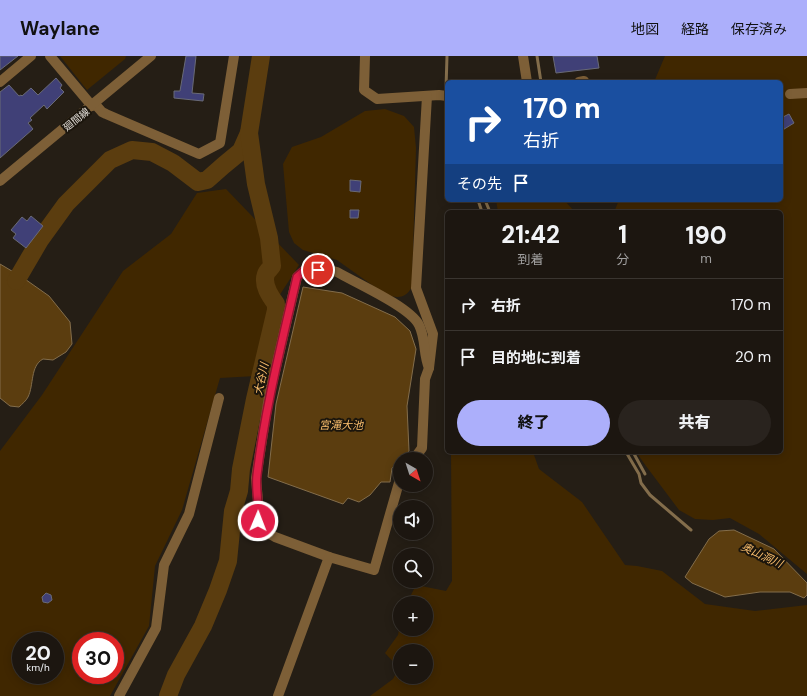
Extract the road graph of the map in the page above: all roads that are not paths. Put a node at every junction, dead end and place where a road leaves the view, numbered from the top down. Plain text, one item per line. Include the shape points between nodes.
1 (31, 56) edge
2 (50, 56) edge
3 (151, 56) edge
4 (234, 56) edge
5 (365, 56) edge
6 (523, 56) edge
7 (140, 60) edge
8 (527, 80) edge
9 (0, 82) edge
10 (807, 93) edge
11 (790, 94) dead end
12 (427, 96) junction
13 (445, 96) edge
14 (93, 105) junction
15 (0, 181) edge
16 (429, 368) junction
17 (218, 398) dead end
18 (419, 452) edge
19 (396, 492) edge
20 (329, 557) junction
21 (119, 696) edge
22 (278, 696) edge

1 - 9 street
2 - 14 street
3 - 7 street, 廻間線
4 - 14 street via 220,143 199,154 102,112
5 - 12 street via 364,90 377,99
6 - 8 street
7 - 14 street, 廻間線
10 - 11 street
12 - 13 street
12 - 16 street via 416,288 433,334
14 - 15 street, 廻間線
16 - 18 street via 425,379 422,448
16 - 20 street via 419,325 403,308 337,272 306,269 297,277 264,426 256,478 258,521 263,530 275,537
17 - 21 street via 189,514 164,565 156,628
19 - 20 street via 374,570
20 - 22 street

